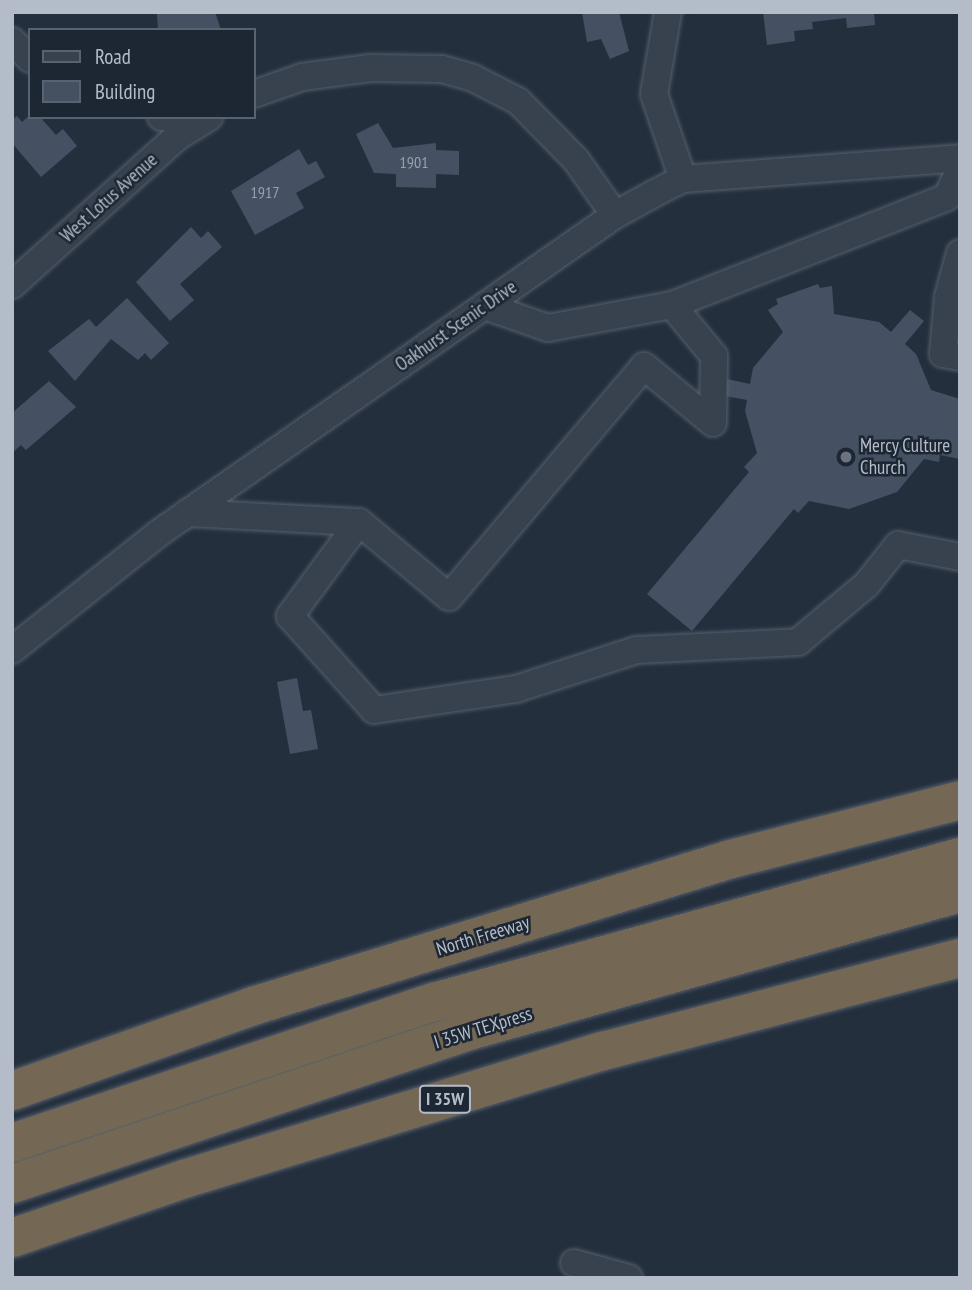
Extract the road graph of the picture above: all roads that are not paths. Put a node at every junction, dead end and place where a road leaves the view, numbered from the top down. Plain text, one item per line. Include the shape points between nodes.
1 (668, 12) edge
2 (12, 41) edge
3 (28, 57) edge
4 (256, 93) edge
5 (206, 119) edge
6 (960, 158) edge
7 (960, 169) edge
8 (683, 179) junction
9 (615, 215) junction
10 (960, 253) edge
11 (12, 285) edge
12 (672, 305) junction
13 (485, 306) junction
14 (960, 357) edge
15 (187, 513) junction
16 (359, 522) junction
17 (960, 557) edge
18 (12, 650) edge
19 (960, 776) edge
20 (960, 800) edge
21 (861, 817) junction
22 (960, 857) edge
23 (960, 893) edge
24 (890, 894) junction
25 (960, 958) edge
26 (901, 976) junction
27 (960, 980) edge
28 (12, 1091) edge
29 (12, 1143) edge
30 (12, 1184) edge
31 (12, 1238) edge
32 (573, 1263) dead end
33 (629, 1278) edge

1 - 8 street via 654,94
2 - 3 street
4 - 9 street via 302,77 370,68 442,69 473,78 518,101 576,160
5 - 11 street, West Lotus Avenue via 177,137
6 - 8 street, Oakhurst Scenic Drive
7 - 12 street via 947,197
8 - 9 street, Oakhurst Scenic Drive
9 - 13 street, Oakhurst Scenic Drive
10 - 14 street via 948,298 943,354
12 - 13 street via 548,328
12 - 16 street via 714,356 713,423 644,366 449,597
13 - 15 street, Oakhurst Scenic Drive
15 - 16 street
15 - 18 street, Oakhurst Scenic Drive
16 - 17 street via 290,616 374,710 516,689 637,650 798,642 867,584 898,545
19 - 21 highway
20 - 21 highway, North Freeway
21 - 28 highway, North Freeway via 253,1006
22 - 24 highway, I 35W TEXpress
23 - 24 highway, I 35W TEXpress
24 - 29 highway, I 35W TEXpress via 434,1002
24 - 30 highway, I 35W TEXpress
25 - 26 highway, I 35W
26 - 27 highway
26 - 31 highway, I 35W via 603,1051 187,1178
32 - 33 street

